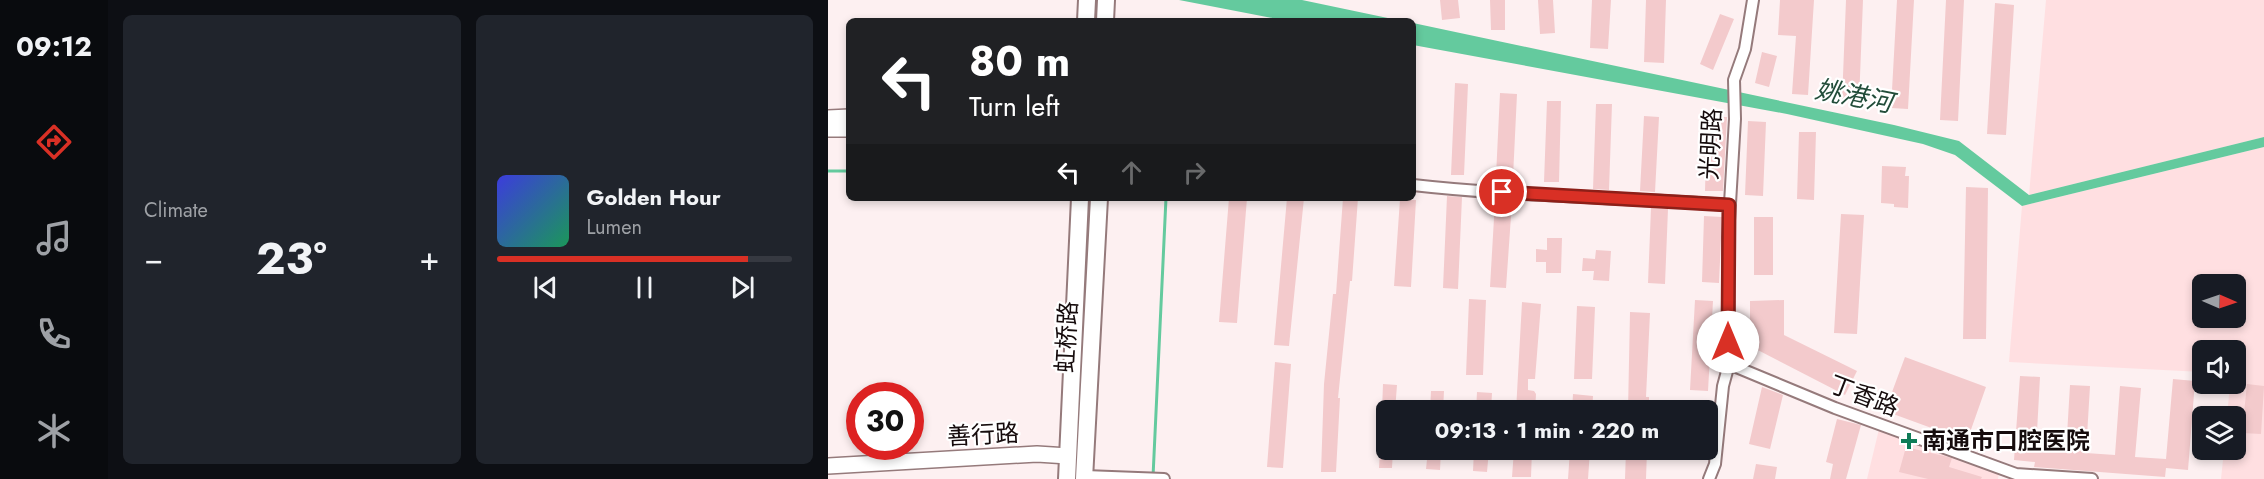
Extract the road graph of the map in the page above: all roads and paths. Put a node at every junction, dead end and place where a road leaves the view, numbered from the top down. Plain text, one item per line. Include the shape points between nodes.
1 (1087, 0) edge
2 (1106, 0) edge
3 (1753, 0) edge
4 (1086, 18) edge
5 (1105, 18) edge
6 (846, 117) edge
7 (828, 118) edge
8 (828, 129) edge
9 (846, 129) edge
10 (1416, 184) edge
11 (1080, 201) edge
12 (1099, 201) edge
13 (1729, 205) junction
14 (1729, 364) junction
15 (1068, 456) junction
16 (828, 466) edge
17 (1084, 477) edge
18 (1067, 479) edge
19 (1164, 479) edge
20 (1709, 479) edge
21 (2092, 479) edge

1 - 4 main road
2 - 5 main road
3 - 13 street, 光明路 via 1745,49 1734,80
6 - 7 street
8 - 9 street
10 - 13 street via 1569,198
11 - 15 main road, 虹桥路
12 - 17 main road, 虹桥路
13 - 14 street, 光明路
14 - 20 street, 光明路
14 - 21 street, 丁香路 via 1834,408 2016,474
15 - 16 street, 善行路 via 1037,454
15 - 18 main road, 虹桥路
17 - 19 street

